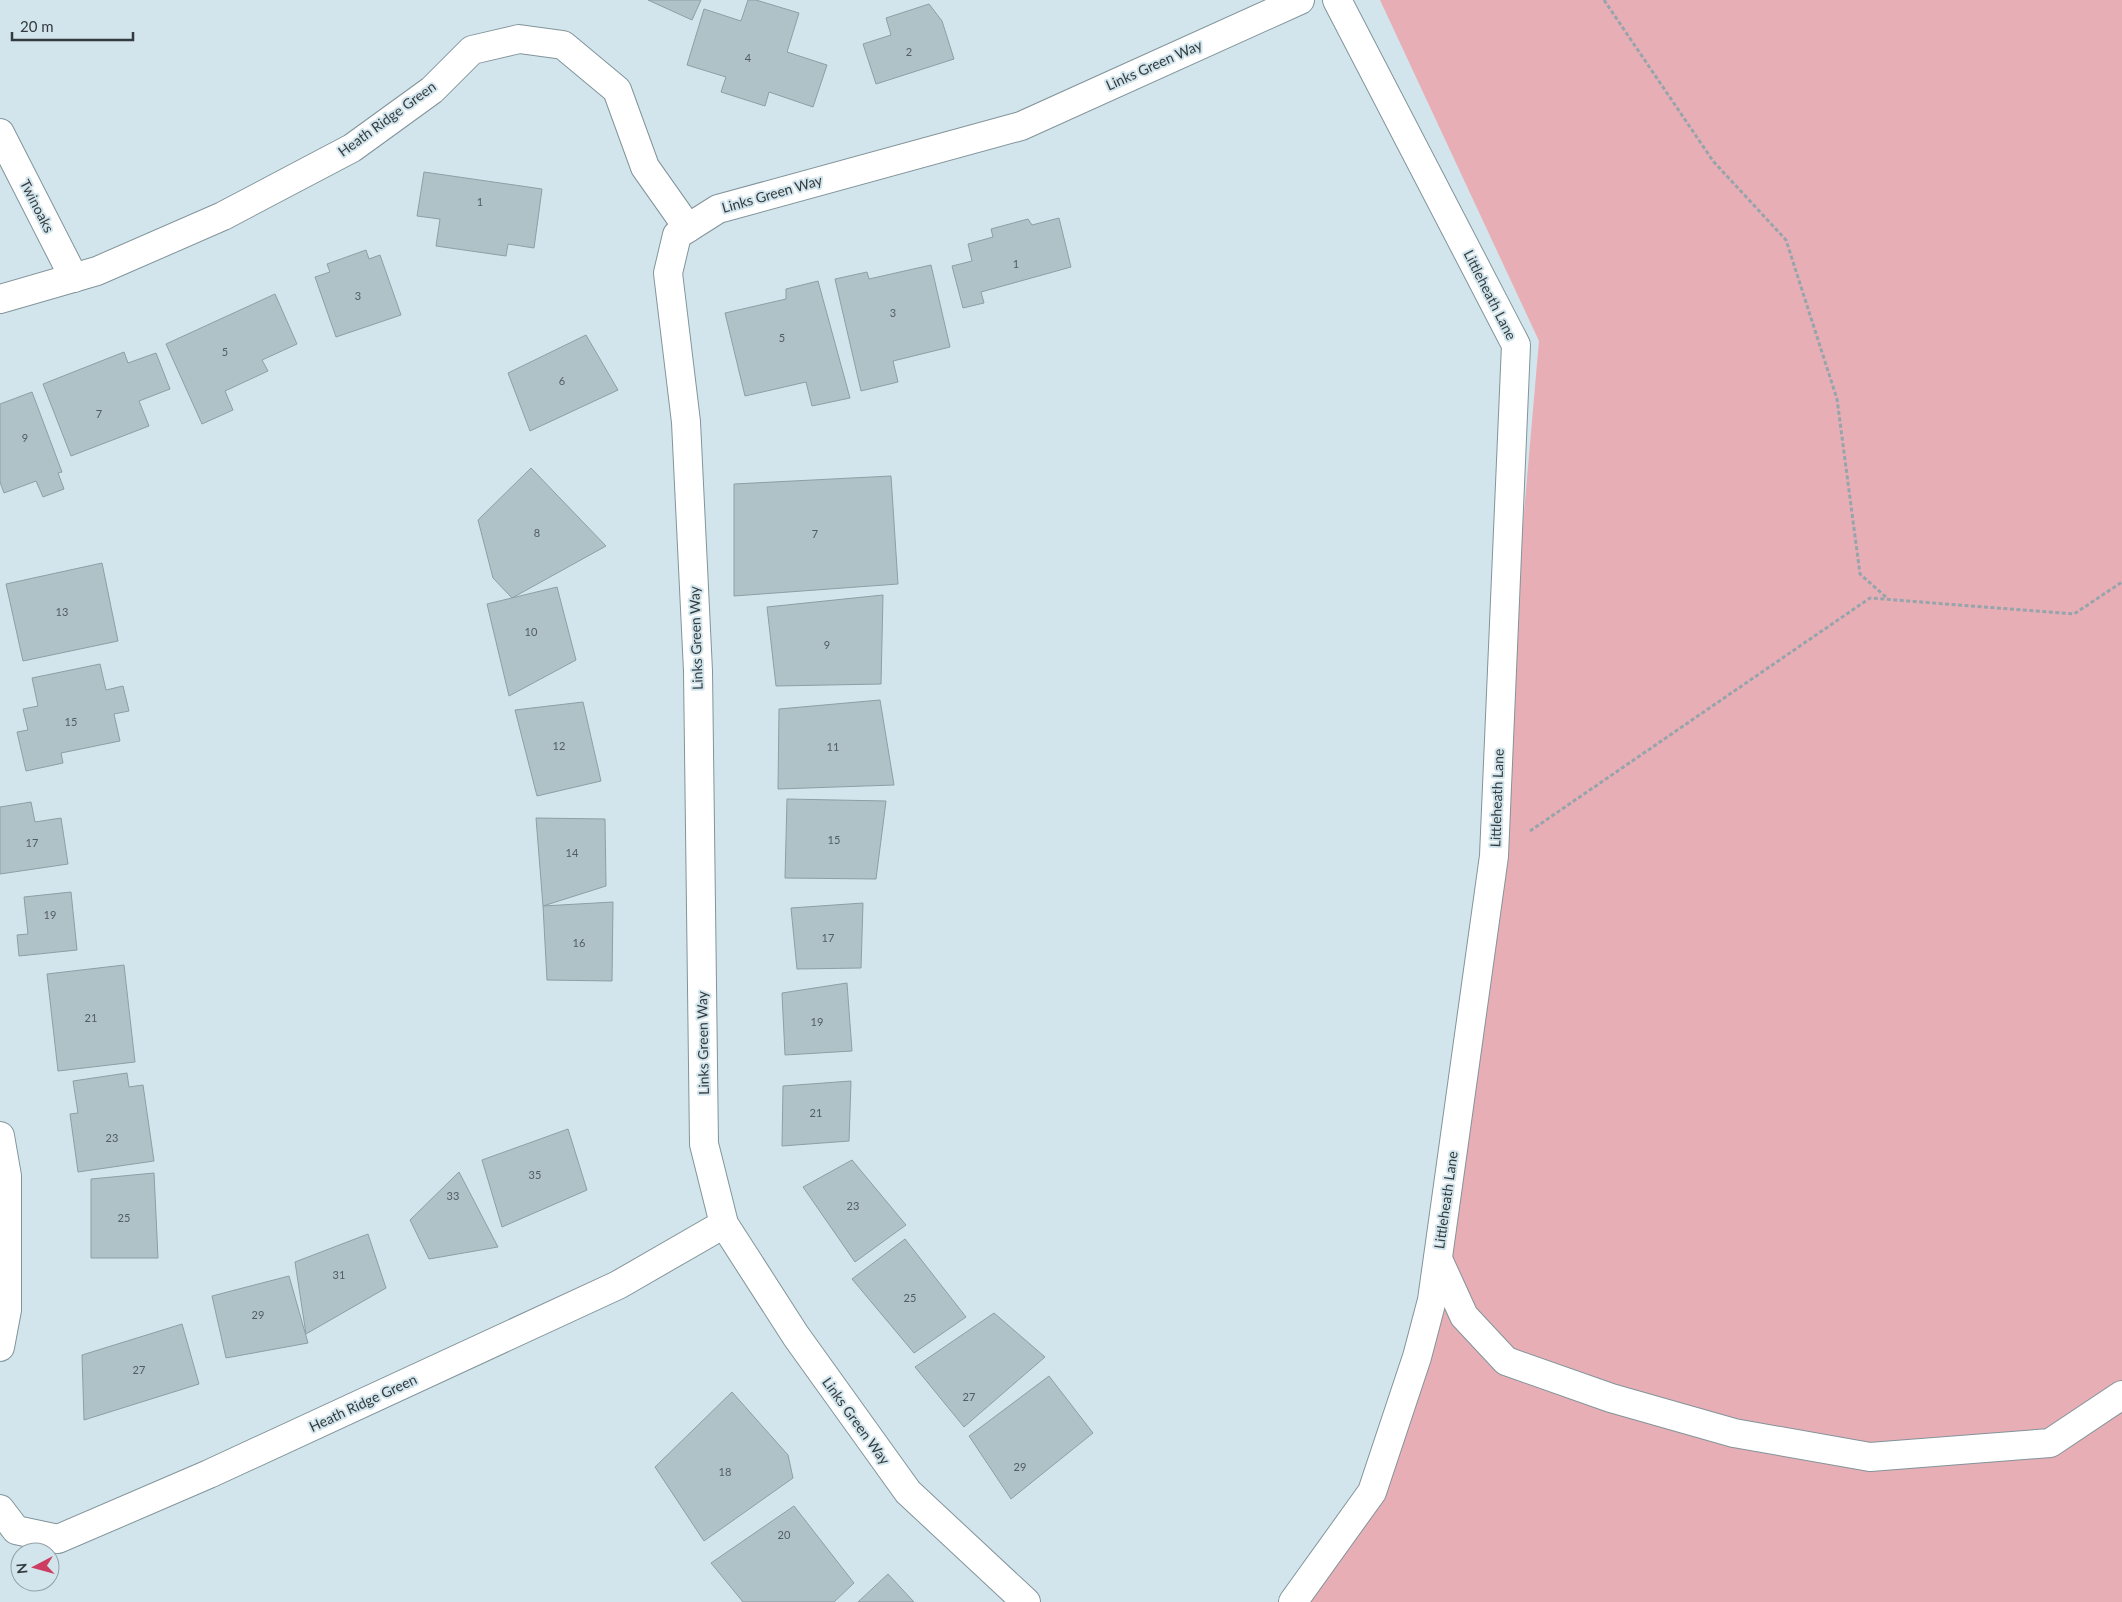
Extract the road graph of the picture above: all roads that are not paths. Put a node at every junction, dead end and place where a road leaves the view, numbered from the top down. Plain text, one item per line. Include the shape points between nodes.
1 (1300, 0) edge
2 (1337, 0) edge
3 (0, 133) edge
4 (688, 228) junction
5 (74, 278) junction
6 (0, 299) edge
7 (0, 1136) edge
8 (724, 1224) junction
9 (1438, 1259) junction
10 (0, 1346) edge
11 (2122, 1395) edge
12 (0, 1509) edge
13 (1026, 1602) edge
14 (1293, 1602) edge

1 - 4 street, Links Green Way via 1021,126 718,208
2 - 9 street, Littleheath Lane via 1516,345 1494,856
3 - 5 street, Twinoaks
4 - 5 street, Heath Ridge Green via 645,167 617,90 563,46 519,39 472,50 432,90 343,153 223,216
4 - 8 street, Links Green Way via 677,235 668,273 686,422 698,671 704,1144
5 - 6 street, Heath Ridge Green
7 - 10 street via 7,1186 6,1310
8 - 12 street, Heath Ridge Green via 618,1286 209,1474 58,1539 16,1530
8 - 13 street, Links Green Way via 796,1336 908,1492
9 - 11 street via 1464,1316 1506,1361 1611,1398 1734,1433 1870,1457 2050,1443
9 - 14 street, Littleheath Lane via 1432,1300 1417,1357 1372,1492

